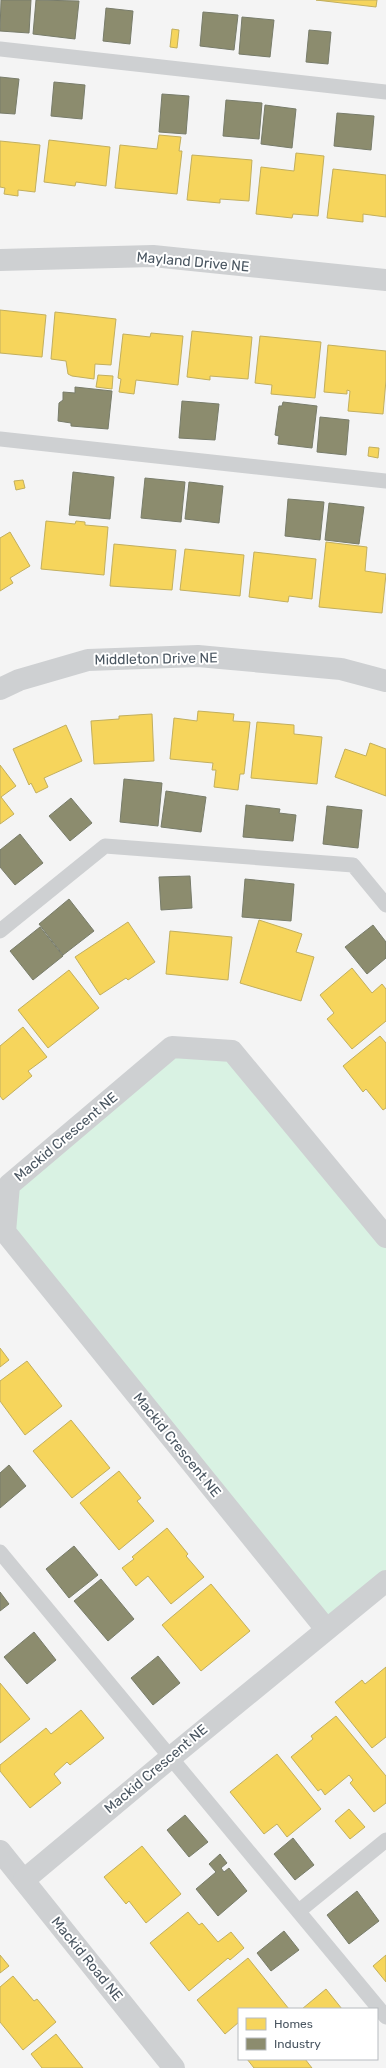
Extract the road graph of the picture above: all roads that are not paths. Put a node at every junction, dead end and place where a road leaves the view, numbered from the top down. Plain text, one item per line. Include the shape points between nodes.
1 (0, 49) edge
2 (386, 92) edge
3 (0, 260) edge
4 (386, 280) edge
5 (0, 439) edge
6 (386, 482) edge
7 (386, 681) edge
8 (0, 689) edge
9 (386, 905) edge
10 (0, 931) edge
11 (386, 1237) edge
12 (0, 1552) edge
13 (386, 1581) edge
14 (326, 1629) junction
15 (170, 1758) junction
16 (386, 1840) edge
17 (0, 1851) edge
18 (24, 1880) junction
19 (299, 1911) junction
20 (386, 2017) edge
21 (174, 2068) edge

1 - 2 lane
3 - 4 street, Mayland Drive NE via 153,256
5 - 6 lane
7 - 8 street, Middleton Drive NE via 341,669 198,656 88,660 19,680
9 - 10 lane via 353,865 105,846
11 - 14 street, Mackid Crescent NE via 232,1051 172,1047 9,1185 5,1232
12 - 15 lane
13 - 14 street, Mackid Crescent NE
14 - 15 street, Mackid Crescent NE
15 - 18 street, Mackid Crescent NE
15 - 19 lane
16 - 19 lane
17 - 18 street, Mackid Road NE
18 - 21 street, Mackid Road NE
19 - 20 lane

